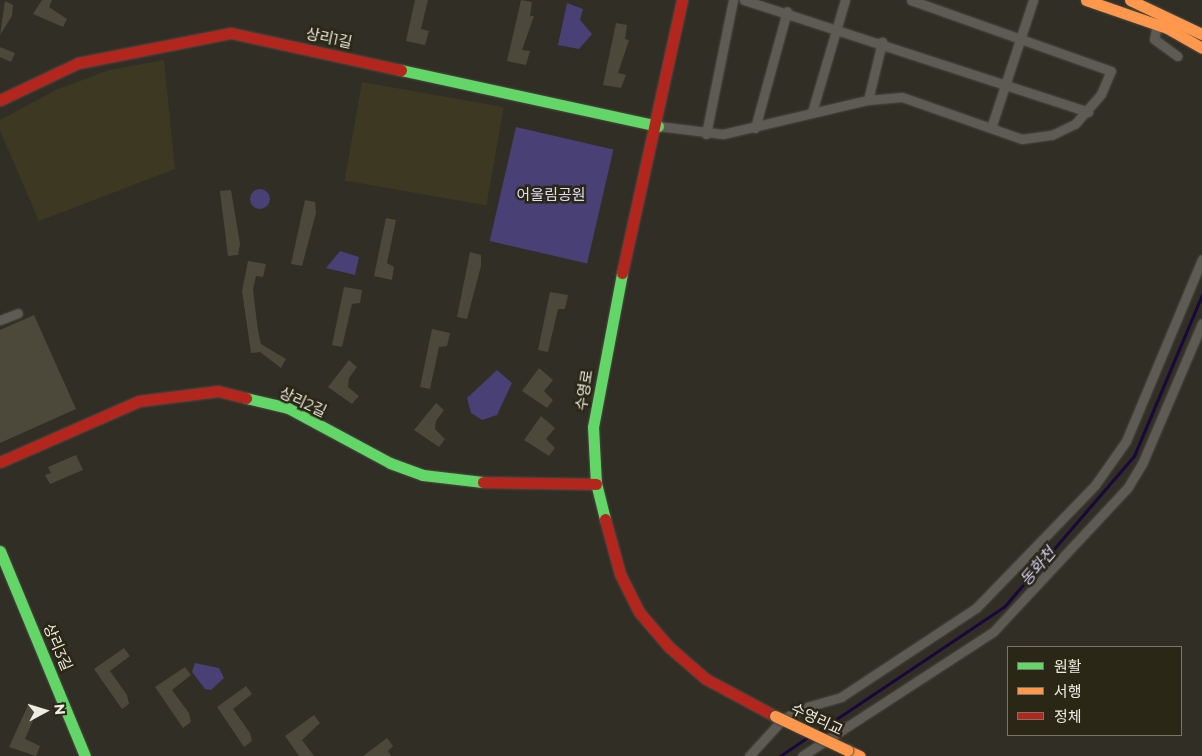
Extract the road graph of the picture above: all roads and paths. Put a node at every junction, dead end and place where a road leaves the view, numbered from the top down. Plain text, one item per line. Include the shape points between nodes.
1 (682, 0) edge
2 (733, 0) edge
3 (744, 0) edge
4 (845, 0) edge
5 (911, 0) edge
6 (1033, 0) edge
7 (1086, 0) edge
8 (1130, 0) edge
9 (787, 10) junction
10 (1157, 25) junction
11 (837, 27) junction
12 (1201, 32) edge
13 (1020, 39) junction
14 (882, 42) junction
15 (1202, 48) edge
16 (1177, 56) dead end
17 (1005, 84) junction
18 (0, 100) edge
19 (868, 100) junction
20 (812, 112) junction
21 (1088, 112) junction
22 (658, 126) junction
23 (755, 128) junction
24 (991, 128) junction
25 (706, 134) junction
26 (1202, 259) edge
27 (18, 313) dead end
28 (0, 320) edge
29 (1202, 323) edge
30 (0, 462) edge
31 (596, 484) junction
32 (0, 551) edge
33 (775, 716) joint
34 (85, 756) edge
35 (749, 756) edge
36 (802, 756) edge
37 (860, 756) edge

1 - 22 street, 수영로
2 - 25 street
3 - 9 street
4 - 11 street
5 - 13 street
6 - 13 street
7 - 10 street
8 - 12 street
9 - 11 street
9 - 23 street
10 - 15 street
10 - 16 street via 1154,39
11 - 14 street
11 - 20 street
13 - 17 street
13 - 21 street via 1111,71
14 - 17 street
14 - 19 street
17 - 21 street
17 - 24 street
18 - 22 street, 상리1길 via 78,63 231,33
19 - 20 street
19 - 24 street via 902,97
20 - 23 street
21 - 24 street via 1052,135 1022,139
22 - 25 street
22 - 31 street, 수영로 via 601,372 593,427
23 - 25 street
26 - 35 street via 1126,441 1095,485 976,608 841,697 802,708 782,720
27 - 28 street
29 - 36 street via 1142,464 1128,487 993,632
30 - 31 street, 상리2길 via 139,401 218,391 288,408 390,463 423,475 465,482
31 - 33 street, 수영로 via 620,574 639,612 669,647 706,679
32 - 34 street, 상리3길
33 - 37 street, 수영리교, bridge

